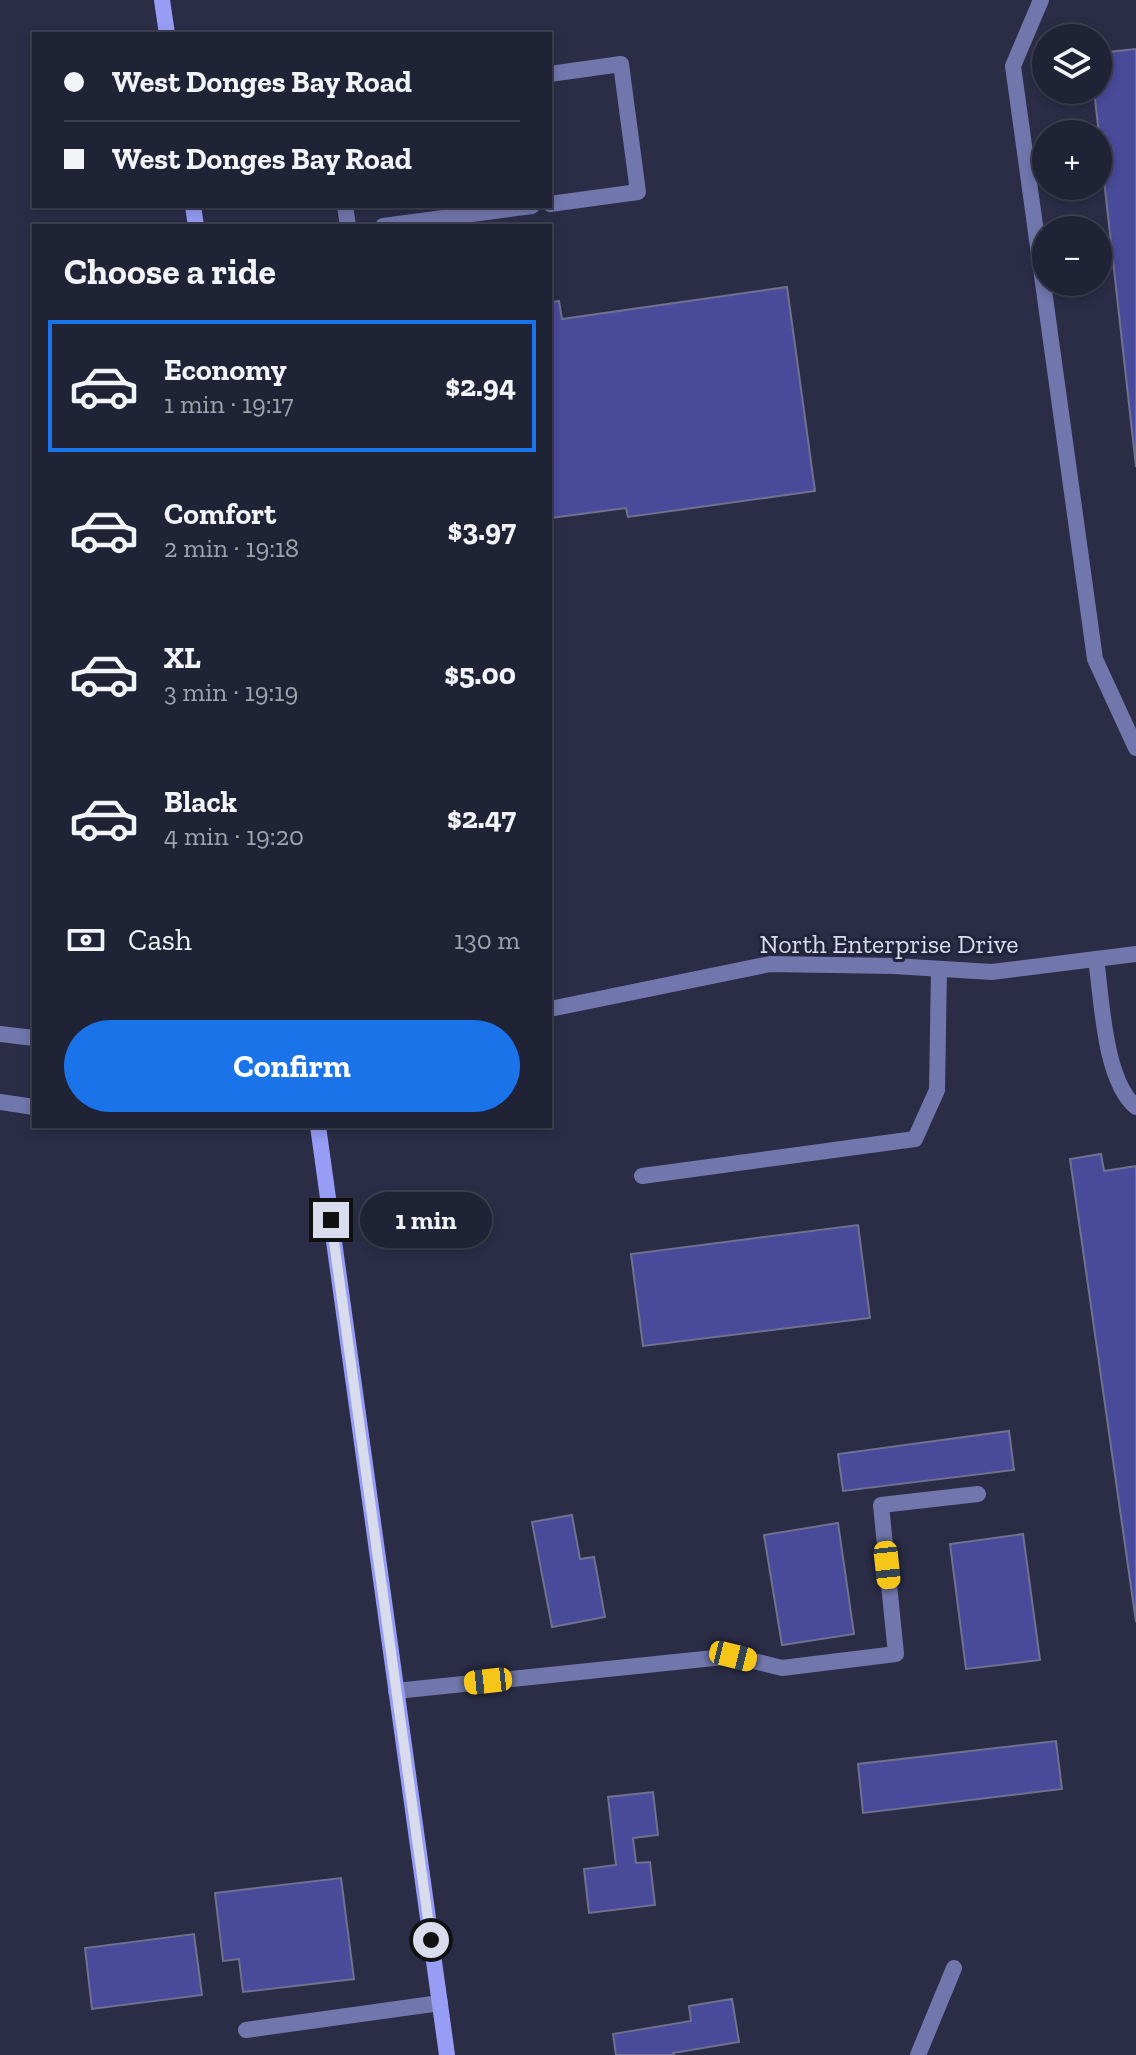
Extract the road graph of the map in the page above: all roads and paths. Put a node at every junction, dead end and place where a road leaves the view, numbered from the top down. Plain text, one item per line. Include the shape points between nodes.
1 (162, 0) edge
2 (1041, 0) edge
3 (167, 32) edge
4 (552, 74) edge
5 (552, 204) edge
6 (517, 208) edge
7 (398, 224) edge
8 (1136, 748) edge
9 (1136, 954) edge
10 (1096, 959) junction
11 (939, 969) junction
12 (552, 1009) edge
13 (0, 1034) edge
14 (32, 1038) edge
15 (0, 1102) edge
16 (32, 1107) edge
17 (1136, 1107) edge
18 (318, 1128) edge
19 (642, 1176) dead end
20 (978, 1494) dead end
21 (396, 1691) junction
22 (954, 1968) dead end
23 (440, 2003) junction
24 (246, 2030) dead end
25 (447, 2055) edge
26 (918, 2055) edge

1 - 3 street
2 - 8 street via 1013,66 1095,659
4 - 5 street via 621,64 638,192
6 - 7 street
9 - 10 street, North Enterprise Drive
10 - 11 street, North Enterprise Drive via 992,972
10 - 17 street via 1114,1075 1124,1097
11 - 12 street, North Enterprise Drive via 770,964
11 - 19 street via 937,1090 915,1139
13 - 14 street
15 - 16 street
18 - 21 street
20 - 21 street via 881,1505 896,1654 782,1668 733,1656
21 - 23 street
22 - 26 street
23 - 24 street
23 - 25 street

